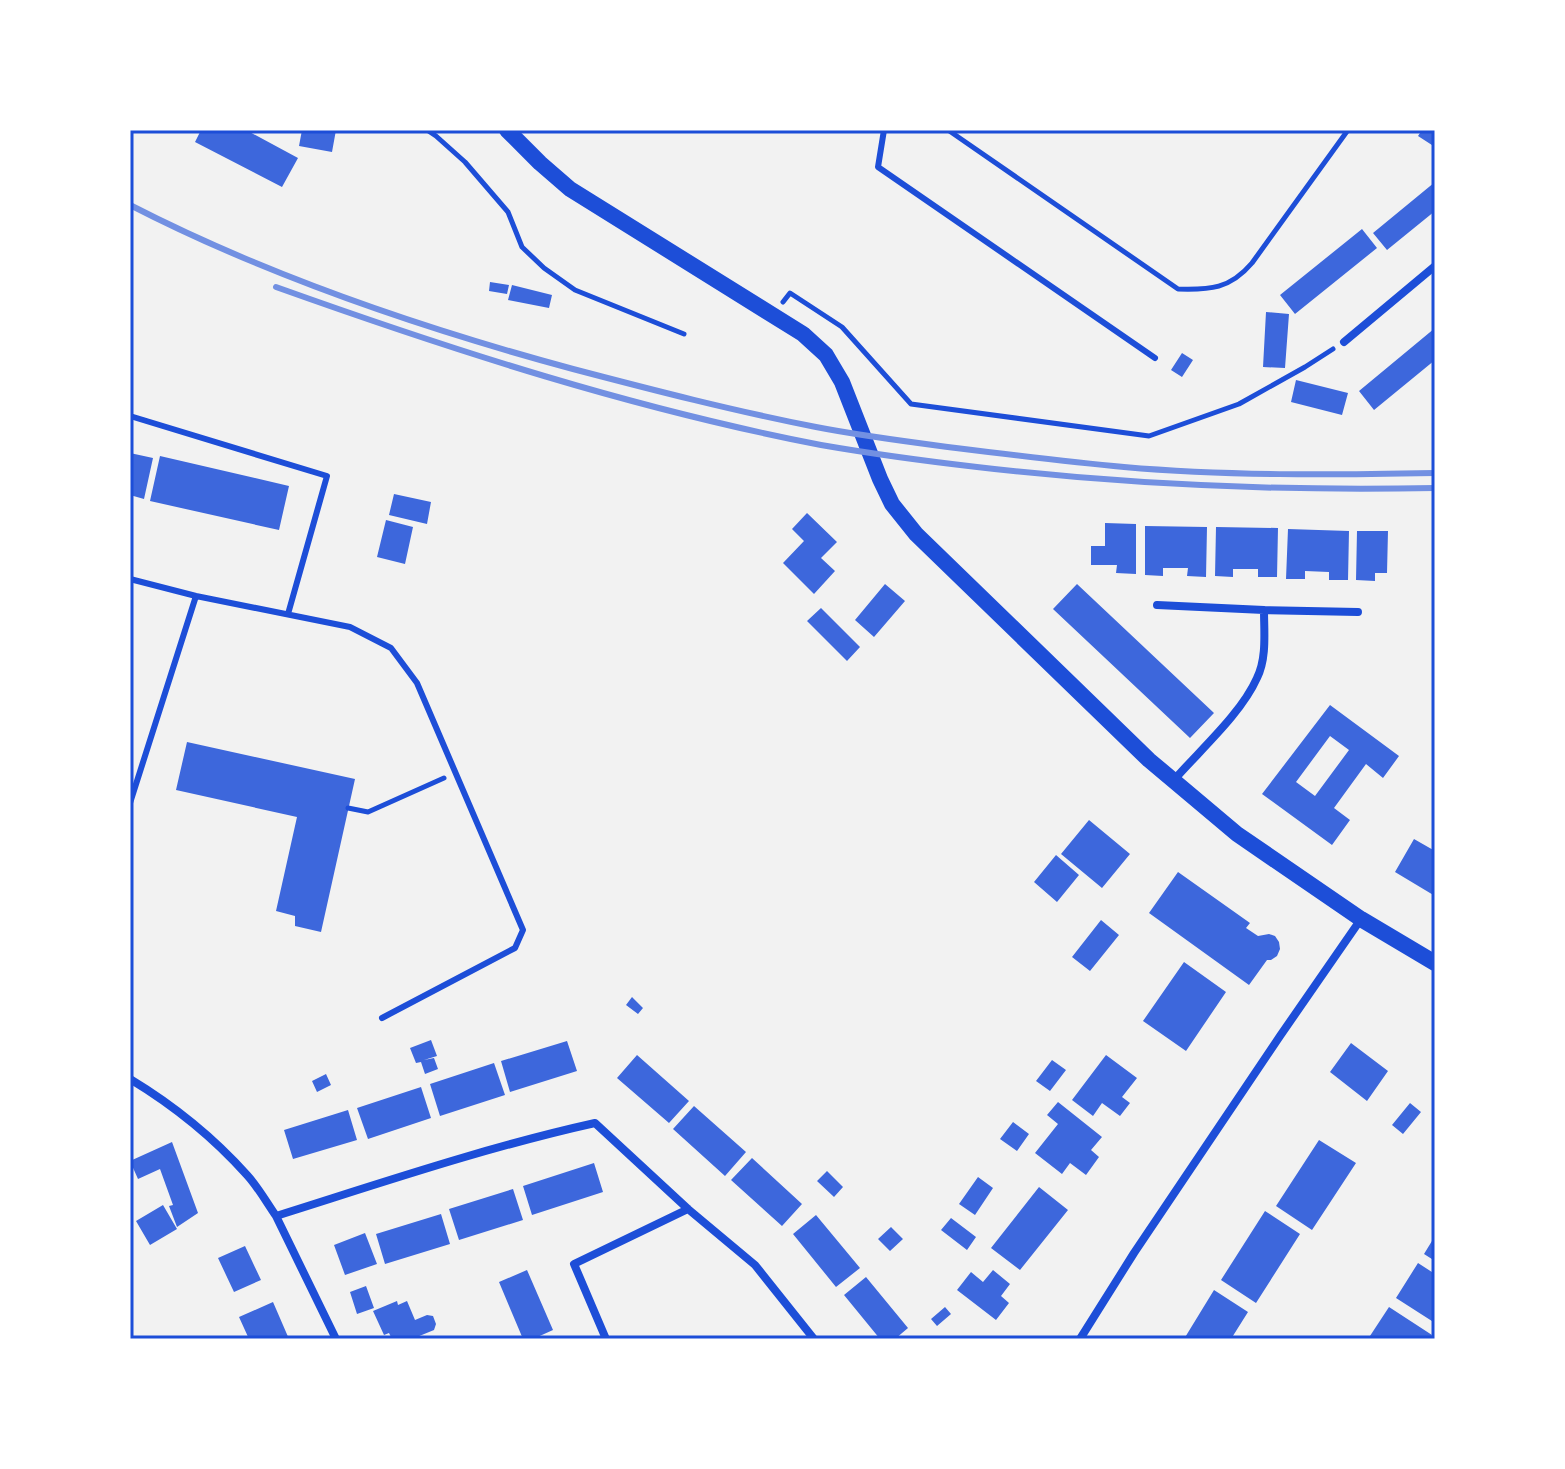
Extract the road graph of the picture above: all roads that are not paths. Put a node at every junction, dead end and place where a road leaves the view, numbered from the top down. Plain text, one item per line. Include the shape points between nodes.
1 (507, 130) edge
2 (884, 130) edge
3 (1435, 266) edge
4 (1344, 342) road end
5 (1155, 358) dead end
6 (130, 416) edge
7 (130, 579) edge
8 (196, 596) junction
9 (1157, 605) dead end
10 (1264, 610) junction
11 (1358, 612) dead end
12 (288, 614) junction
13 (1173, 780) junction
14 (130, 803) edge
15 (1361, 919) junction
16 (1435, 963) edge
17 (382, 1018) dead end
18 (130, 1079) edge
19 (688, 1209) junction
20 (276, 1216) junction
21 (336, 1339) edge
22 (606, 1339) edge
23 (814, 1339) edge
24 (1080, 1339) edge

1 - 13 main road via 570,189 803,334 826,355 892,504 916,534
2 - 5 lane via 878,167
3 - 4 street
6 - 12 lane via 327,476
7 - 8 lane
8 - 12 lane
8 - 14 lane
9 - 10 street
10 - 11 street
10 - 13 street via 1259,677 1238,709
12 - 17 lane via 350,627 391,648 417,683 523,930 515,948
13 - 15 main road via 1237,834
15 - 16 main road
15 - 24 street
18 - 20 street via 205,1133 248,1177
19 - 20 street via 595,1123
19 - 22 street via 574,1264
19 - 23 street via 755,1265
20 - 21 street

